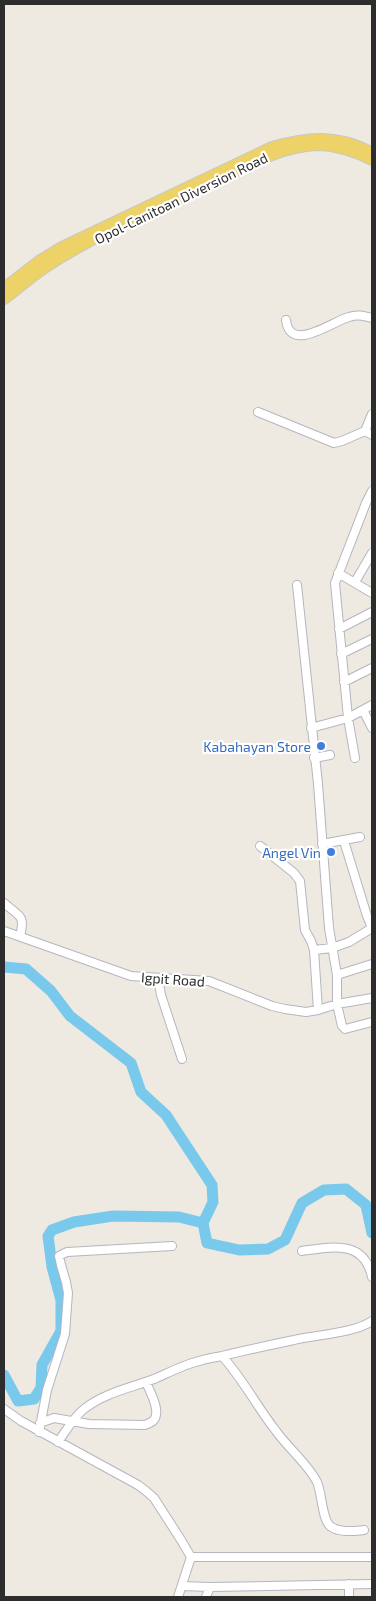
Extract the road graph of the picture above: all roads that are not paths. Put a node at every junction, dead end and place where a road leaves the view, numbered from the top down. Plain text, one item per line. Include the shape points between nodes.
1 (372, 152) edge
2 (372, 160) edge
3 (4, 288) edge
4 (4, 299) edge
5 (372, 318) edge
6 (286, 320) dead end
7 (258, 412) dead end
8 (372, 414) edge
9 (369, 433) edge
10 (372, 491) edge
11 (372, 553) edge
12 (338, 573) junction
13 (355, 582) junction
14 (298, 585) dead end
15 (372, 593) edge
16 (372, 612) edge
17 (339, 629) junction
18 (372, 639) edge
19 (342, 654) junction
20 (372, 668) edge
21 (344, 682) junction
22 (372, 704) edge
23 (363, 710) junction
24 (348, 718) junction
25 (311, 728) junction
26 (372, 728) edge
27 (330, 755) dead end
28 (314, 758) junction
29 (355, 758) dead end
30 (360, 837) dead end
31 (344, 841) junction
32 (322, 844) junction
33 (260, 846) dead end
34 (4, 902) edge
35 (372, 928) edge
36 (4, 931) edge
37 (20, 936) junction
38 (332, 948) junction
39 (314, 950) junction
40 (372, 964) edge
41 (337, 975) junction
42 (158, 978) junction
43 (372, 998) edge
44 (337, 1004) junction
45 (318, 1010) junction
46 (372, 1022) edge
47 (182, 1059) dead end
48 (172, 1246) dead end
49 (302, 1251) dead end
50 (372, 1277) edge
51 (372, 1321) edge
52 (222, 1356) junction
53 (146, 1382) junction
54 (4, 1409) edge
55 (72, 1421) junction
56 (40, 1428) junction
57 (58, 1442) junction
58 (364, 1530) dead end
59 (191, 1557) junction
60 (372, 1557) edge
61 (349, 1584) junction
62 (372, 1584) edge
63 (182, 1586) junction
64 (210, 1587) junction
65 (178, 1597) edge
66 (206, 1597) edge
67 (349, 1597) edge

1 - 3 main road, Opol-Canitoan Diversion Road via 342,140 299,140 272,146 62,247
2 - 4 main road, Opol-Canitoan Diversion Road via 336,147 318,145 274,154 70,252
5 - 6 street via 350,316 302,336 290,331
7 - 9 street via 334,443
8 - 9 street
10 - 12 street
11 - 13 street
12 - 13 street
12 - 17 street via 335,583
13 - 15 street
14 - 25 street
16 - 17 street
17 - 19 street
18 - 19 street
19 - 21 street
20 - 21 street
21 - 24 street
22 - 23 street
23 - 24 street
23 - 26 street
24 - 25 street
24 - 29 street
25 - 28 street
27 - 28 street
28 - 32 street
30 - 31 street
31 - 32 street
31 - 35 street
32 - 38 street
33 - 39 street via 300,881 304,930
34 - 37 street via 22,919
35 - 38 street
36 - 37 street, Igpit Road
37 - 42 street, Igpit Road via 125,974
38 - 39 street
38 - 41 street
39 - 45 street
40 - 41 street
41 - 44 street
42 - 45 street, Igpit Road via 209,981 272,1006 306,1012
42 - 47 street via 160,995
43 - 44 street, Igpit Road
44 - 45 street, Igpit Road
44 - 46 street via 345,1029
48 - 56 street via 67,1252 59,1256 68,1293 66,1334 47,1390
49 - 50 street via 336,1247 355,1251 364,1258
51 - 52 street via 354,1329
52 - 53 street via 187,1364
52 - 58 street via 283,1441 313,1474 329,1525 340,1530
53 - 55 street via 93,1404
53 - 55 street via 157,1413 153,1421 132,1426
54 - 56 street
55 - 56 street via 54,1418
55 - 57 street
56 - 57 street
57 - 59 street via 146,1490
59 - 60 street
59 - 63 street
61 - 62 street
61 - 64 street
61 - 67 street
63 - 64 street
63 - 65 street
64 - 66 street

